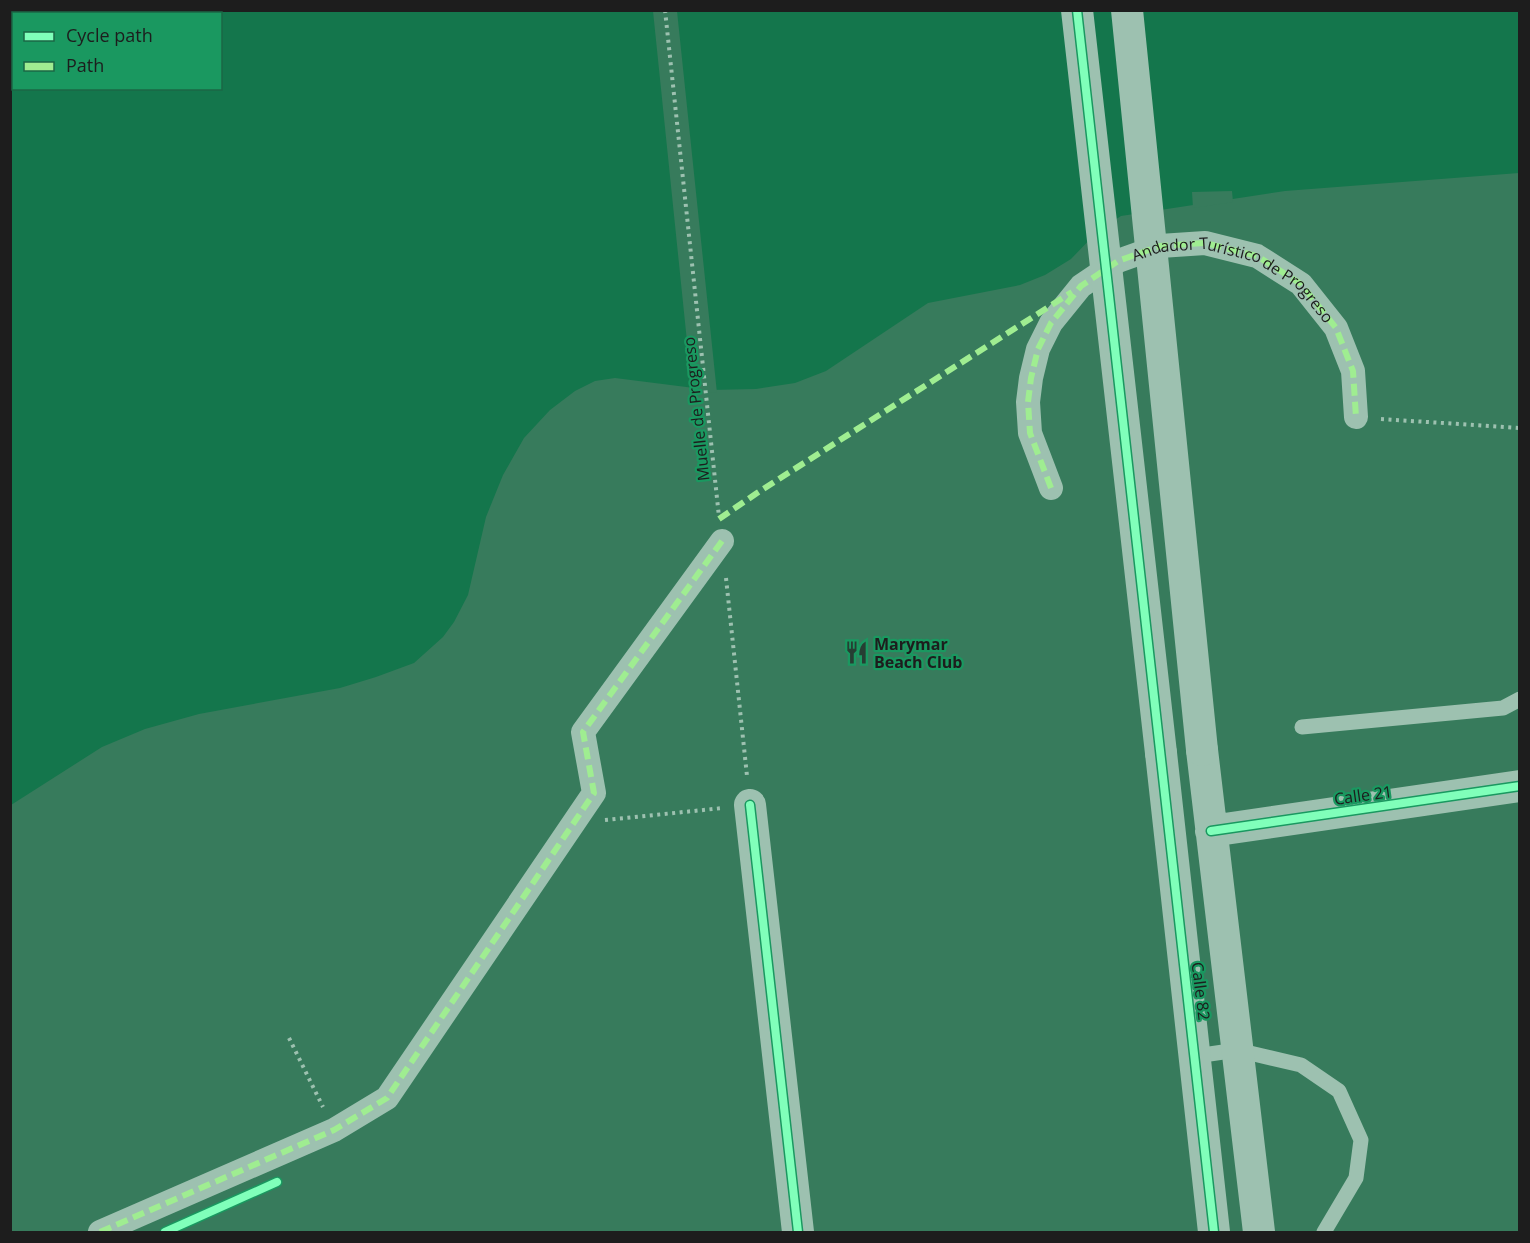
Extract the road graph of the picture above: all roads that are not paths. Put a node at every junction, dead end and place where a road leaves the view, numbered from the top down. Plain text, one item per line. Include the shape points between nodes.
1 (1077, 10) edge
2 (1127, 10) edge
3 (1356, 417) road end
4 (1051, 488) dead end
5 (722, 541) road end
6 (1520, 699) edge
7 (1302, 727) dead end
8 (1520, 786) edge
9 (750, 805) road end
10 (1211, 831) junction
11 (1237, 1050) junction
12 (1196, 1056) junction
13 (100, 1233) edge
14 (798, 1233) edge
15 (1214, 1233) edge
16 (1259, 1233) edge
17 (1324, 1233) edge

1 - 12 street, Calle 82, bridge
2 - 10 street, Calle 82, bridge
3 - 4 street, Andador Turístico de Progreso via 1353,371 1336,328 1301,284 1257,256 1205,243 1160,246 1118,261 1081,286 1051,323 1038,349 1029,394 1030,433
5 - 13 street via 583,732 594,794 387,1098 334,1130
6 - 7 lane via 1503,708
8 - 10 street, Calle 21
9 - 14 street
10 - 11 street, Calle 82
11 - 12 lane
11 - 16 street, Calle 82
11 - 17 lane via 1301,1065 1339,1090 1362,1140 1356,1178
12 - 15 street, Calle 82

